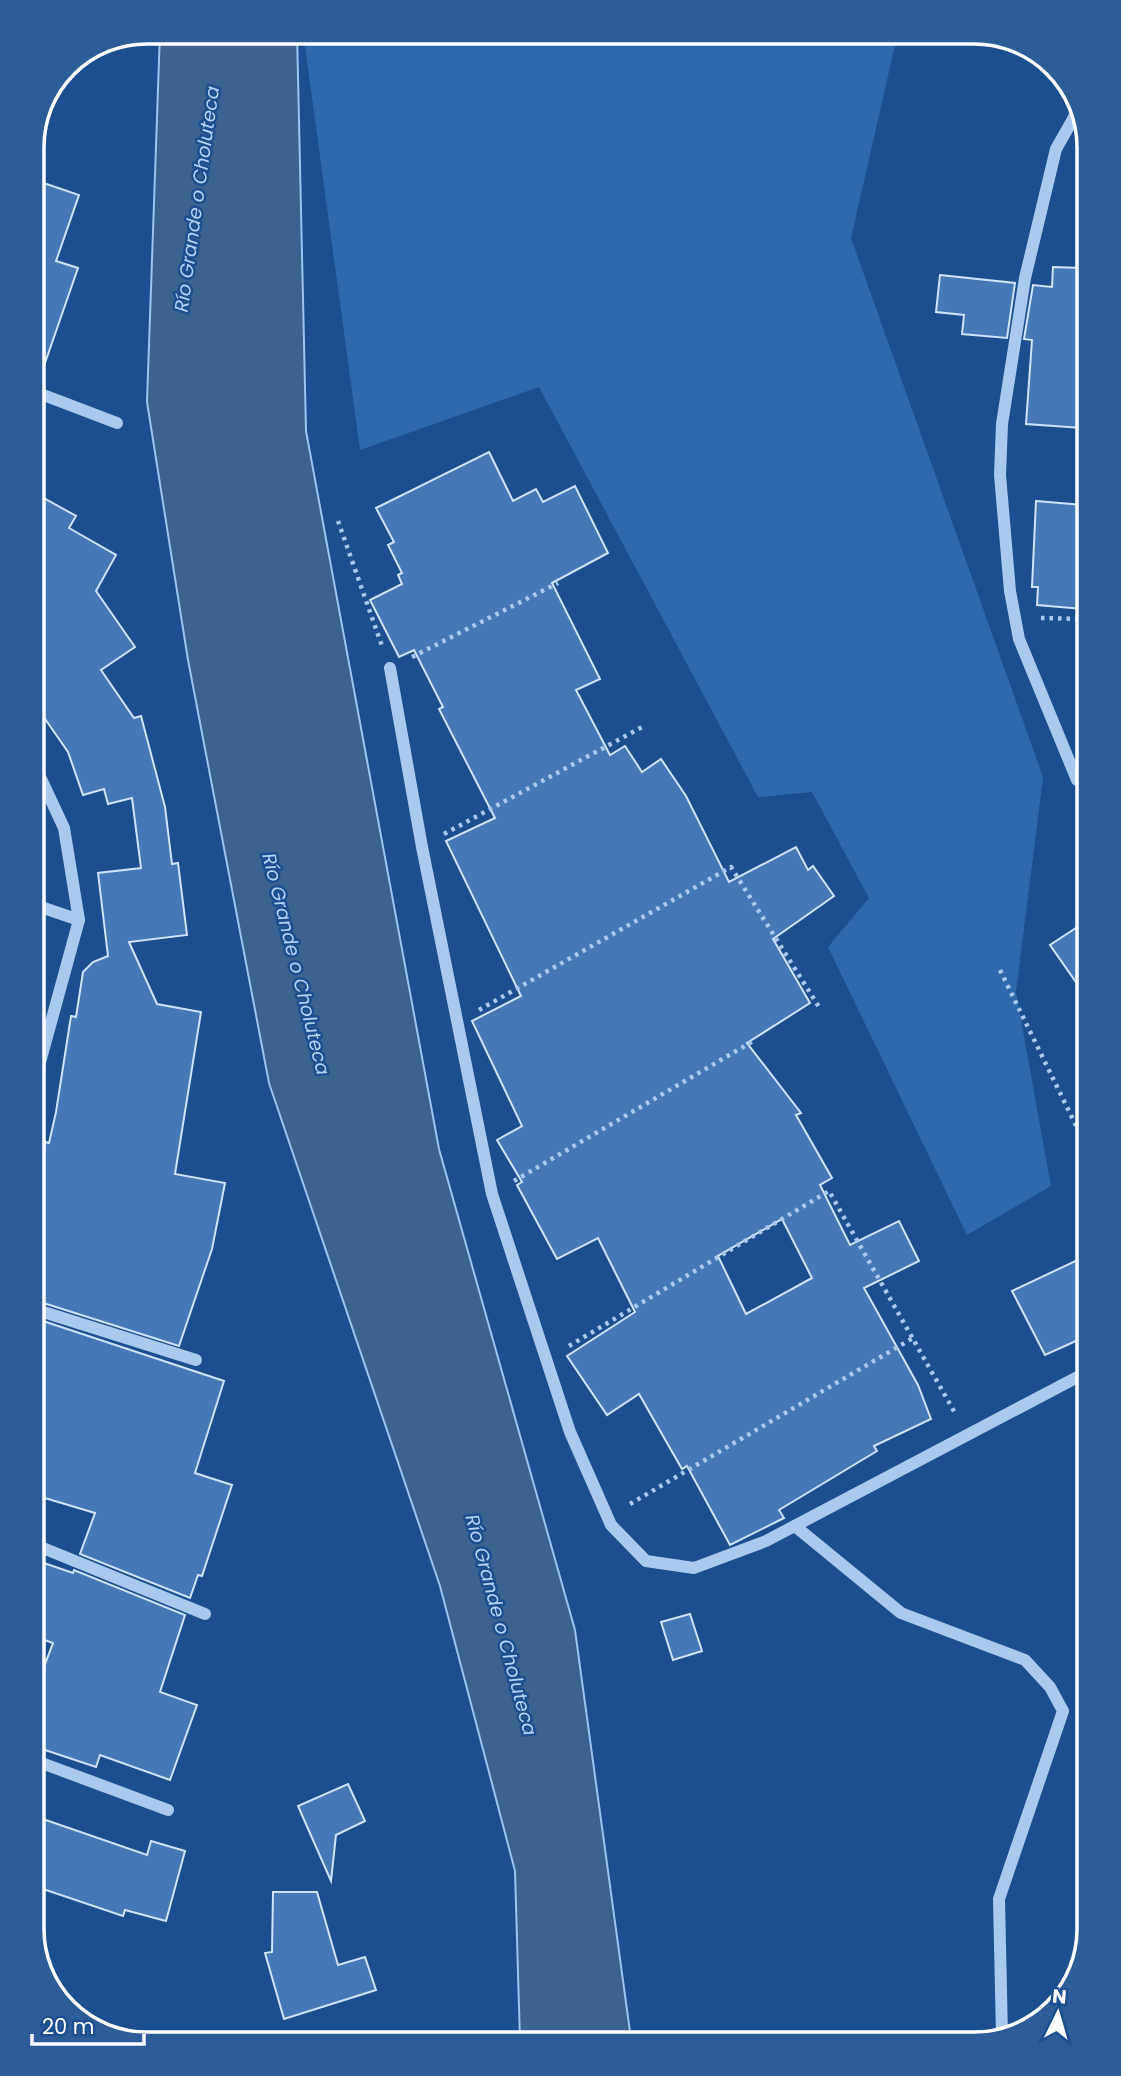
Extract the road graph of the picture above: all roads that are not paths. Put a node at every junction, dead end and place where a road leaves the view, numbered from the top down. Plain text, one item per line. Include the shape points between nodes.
1 (1073, 120) edge
2 (44, 395) edge
3 (117, 423) dead end
4 (390, 668) road end
5 (1077, 780) dead end
6 (44, 785) edge
7 (44, 908) edge
8 (79, 920) junction
9 (44, 1048) edge
10 (44, 1312) edge
11 (196, 1360) dead end
12 (1077, 1377) edge
13 (795, 1526) junction
14 (44, 1548) edge
15 (205, 1614) dead end
16 (44, 1764) edge
17 (168, 1810) dead end
18 (1002, 2028) edge

1 - 5 street via 1052,162 1025,278 1002,424 1000,475 1019,639
2 - 3 street
4 - 13 street via 492,1194 570,1432 607,1517 646,1561 694,1568 766,1542
6 - 8 street via 64,828
7 - 8 street
8 - 9 street
10 - 11 street
12 - 13 street
13 - 18 street via 901,1613 1025,1660 1063,1711 999,1899
14 - 15 street
16 - 17 street

